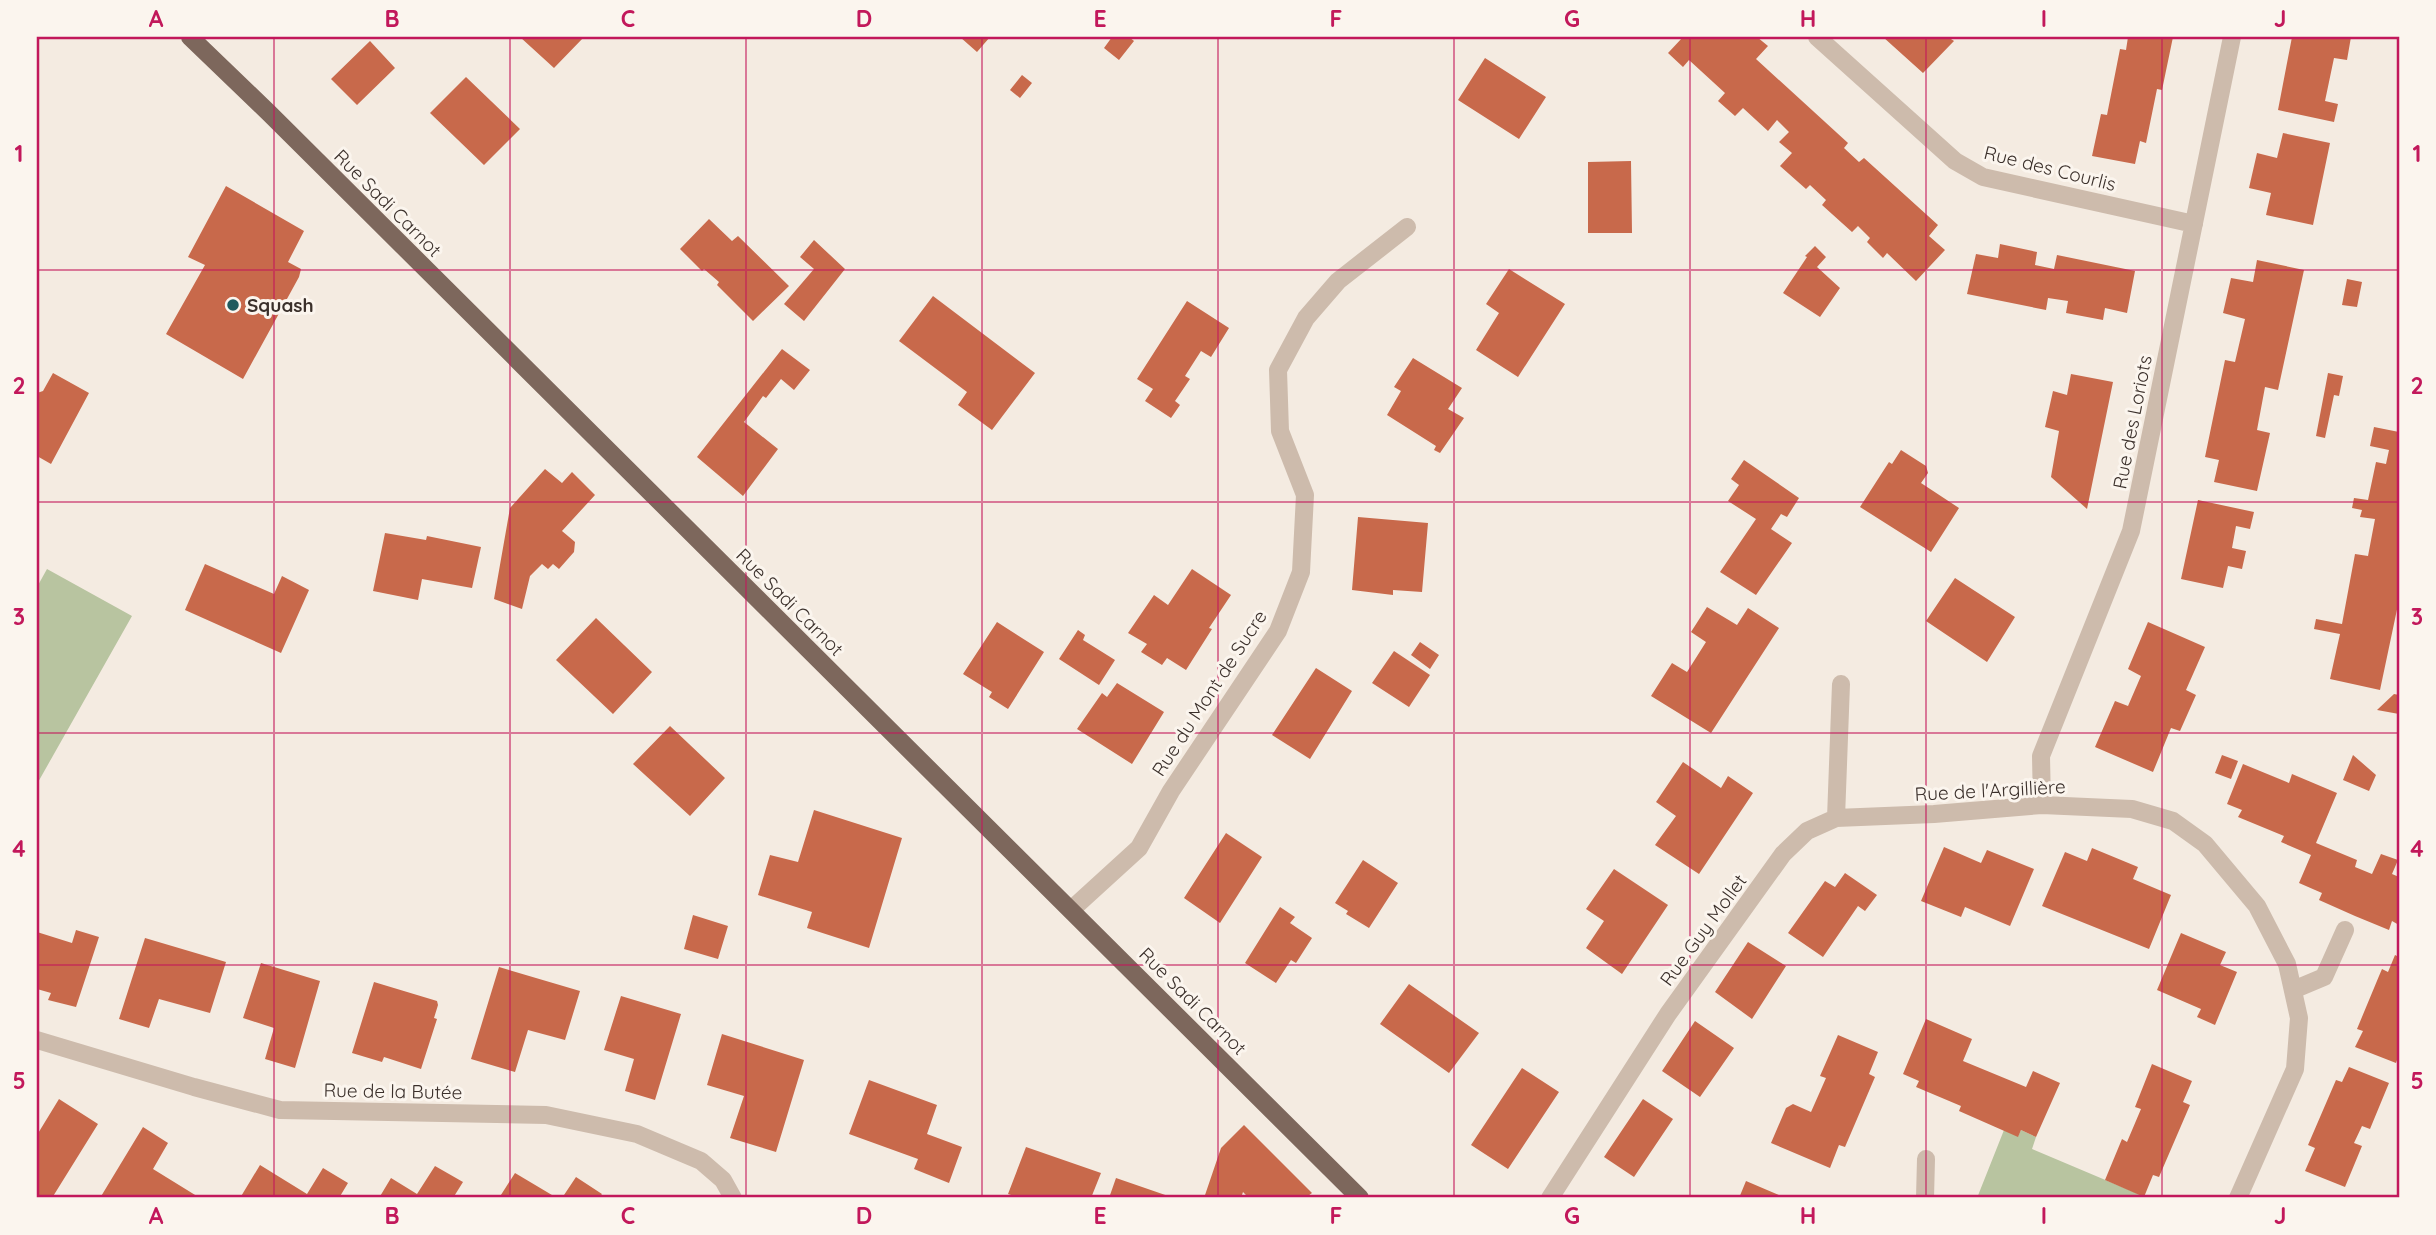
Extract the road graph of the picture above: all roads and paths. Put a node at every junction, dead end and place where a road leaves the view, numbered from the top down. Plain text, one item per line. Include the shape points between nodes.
1 (190, 37) edge
2 (1818, 37) edge
3 (2232, 37) edge
4 (2194, 224) junction
5 (1407, 227) dead end
6 (1841, 684) dead end
7 (2042, 805) junction
8 (1836, 818) junction
9 (1071, 910) junction
10 (2345, 930) dead end
11 (2293, 990) junction
12 (37, 1040) edge
13 (1926, 1159) dead end
14 (733, 1198) edge
15 (1360, 1198) edge
16 (1550, 1198) edge
17 (1925, 1198) edge
18 (2238, 1198) edge

1 - 9 main road, Rue Sadi Carnot
2 - 4 street, Rue des Courlis via 1955,161 1983,177
3 - 4 street, Rue des Loriots
4 - 7 street, Rue des Loriots via 2131,531 2041,756
5 - 9 street, Rue du Mont de Sucre via 1338,281 1306,318 1278,370 1280,431 1305,495 1301,572 1278,631 1139,848
6 - 8 street
7 - 8 street, Rue de l'Argillière
7 - 11 street, Rue de l'Argillière via 2132,808 2173,821 2206,844 2257,906 2287,964
8 - 16 street, Rue Guy Mollet via 1807,831 1783,854 1668,1014
9 - 15 main road, Rue Sadi Carnot
10 - 11 street via 2324,977
11 - 18 street, Rue de l'Argillière via 2299,1018 2295,1069
12 - 14 street, Rue de la Butée via 279,1110 546,1115 638,1134 701,1161 723,1180
13 - 17 street

